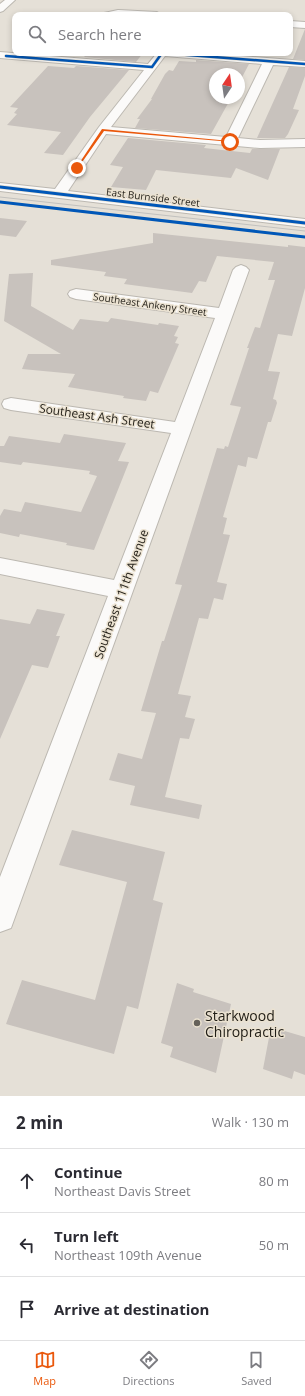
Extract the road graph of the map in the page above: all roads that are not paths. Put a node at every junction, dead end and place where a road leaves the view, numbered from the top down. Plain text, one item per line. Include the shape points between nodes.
1 (7, 0) edge
2 (0, 9) edge
3 (293, 24) edge
4 (305, 25) edge
5 (0, 55) edge
6 (12, 55) edge
7 (34, 56) edge
8 (160, 56) edge
9 (202, 56) edge
10 (67, 57) edge
11 (269, 61) junction
12 (305, 64) edge
13 (152, 67) junction
14 (103, 130) junction
15 (230, 142) junction
16 (301, 143) edge
17 (305, 155) edge
18 (0, 187) edge
19 (58, 195) junction
20 (0, 202) edge
21 (305, 223) edge
22 (305, 237) edge
23 (241, 270) dead end
24 (76, 294) dead end
25 (225, 314) junction
26 (12, 404) dead end
27 (182, 429) junction
28 (0, 566) edge
29 (122, 590) junction
30 (0, 917) edge

1 - 2 street
3 - 4 street
5 - 6 street
7 - 10 street
8 - 13 street
9 - 11 street
10 - 13 street
11 - 12 street
11 - 15 street
13 - 14 street
14 - 15 street
14 - 19 street
15 - 16 street
16 - 17 street
18 - 19 street, East Burnside Street
19 - 21 street, East Burnside Street
20 - 22 street, East Burnside Street
23 - 25 street, Southeast 111th Avenue
24 - 25 street, Southeast Ankeny Street
25 - 27 street, Southeast 111th Avenue
26 - 27 street, Southeast Ash Street
27 - 29 street, Southeast 111th Avenue
28 - 29 street
29 - 30 street, Southeast 111th Avenue

